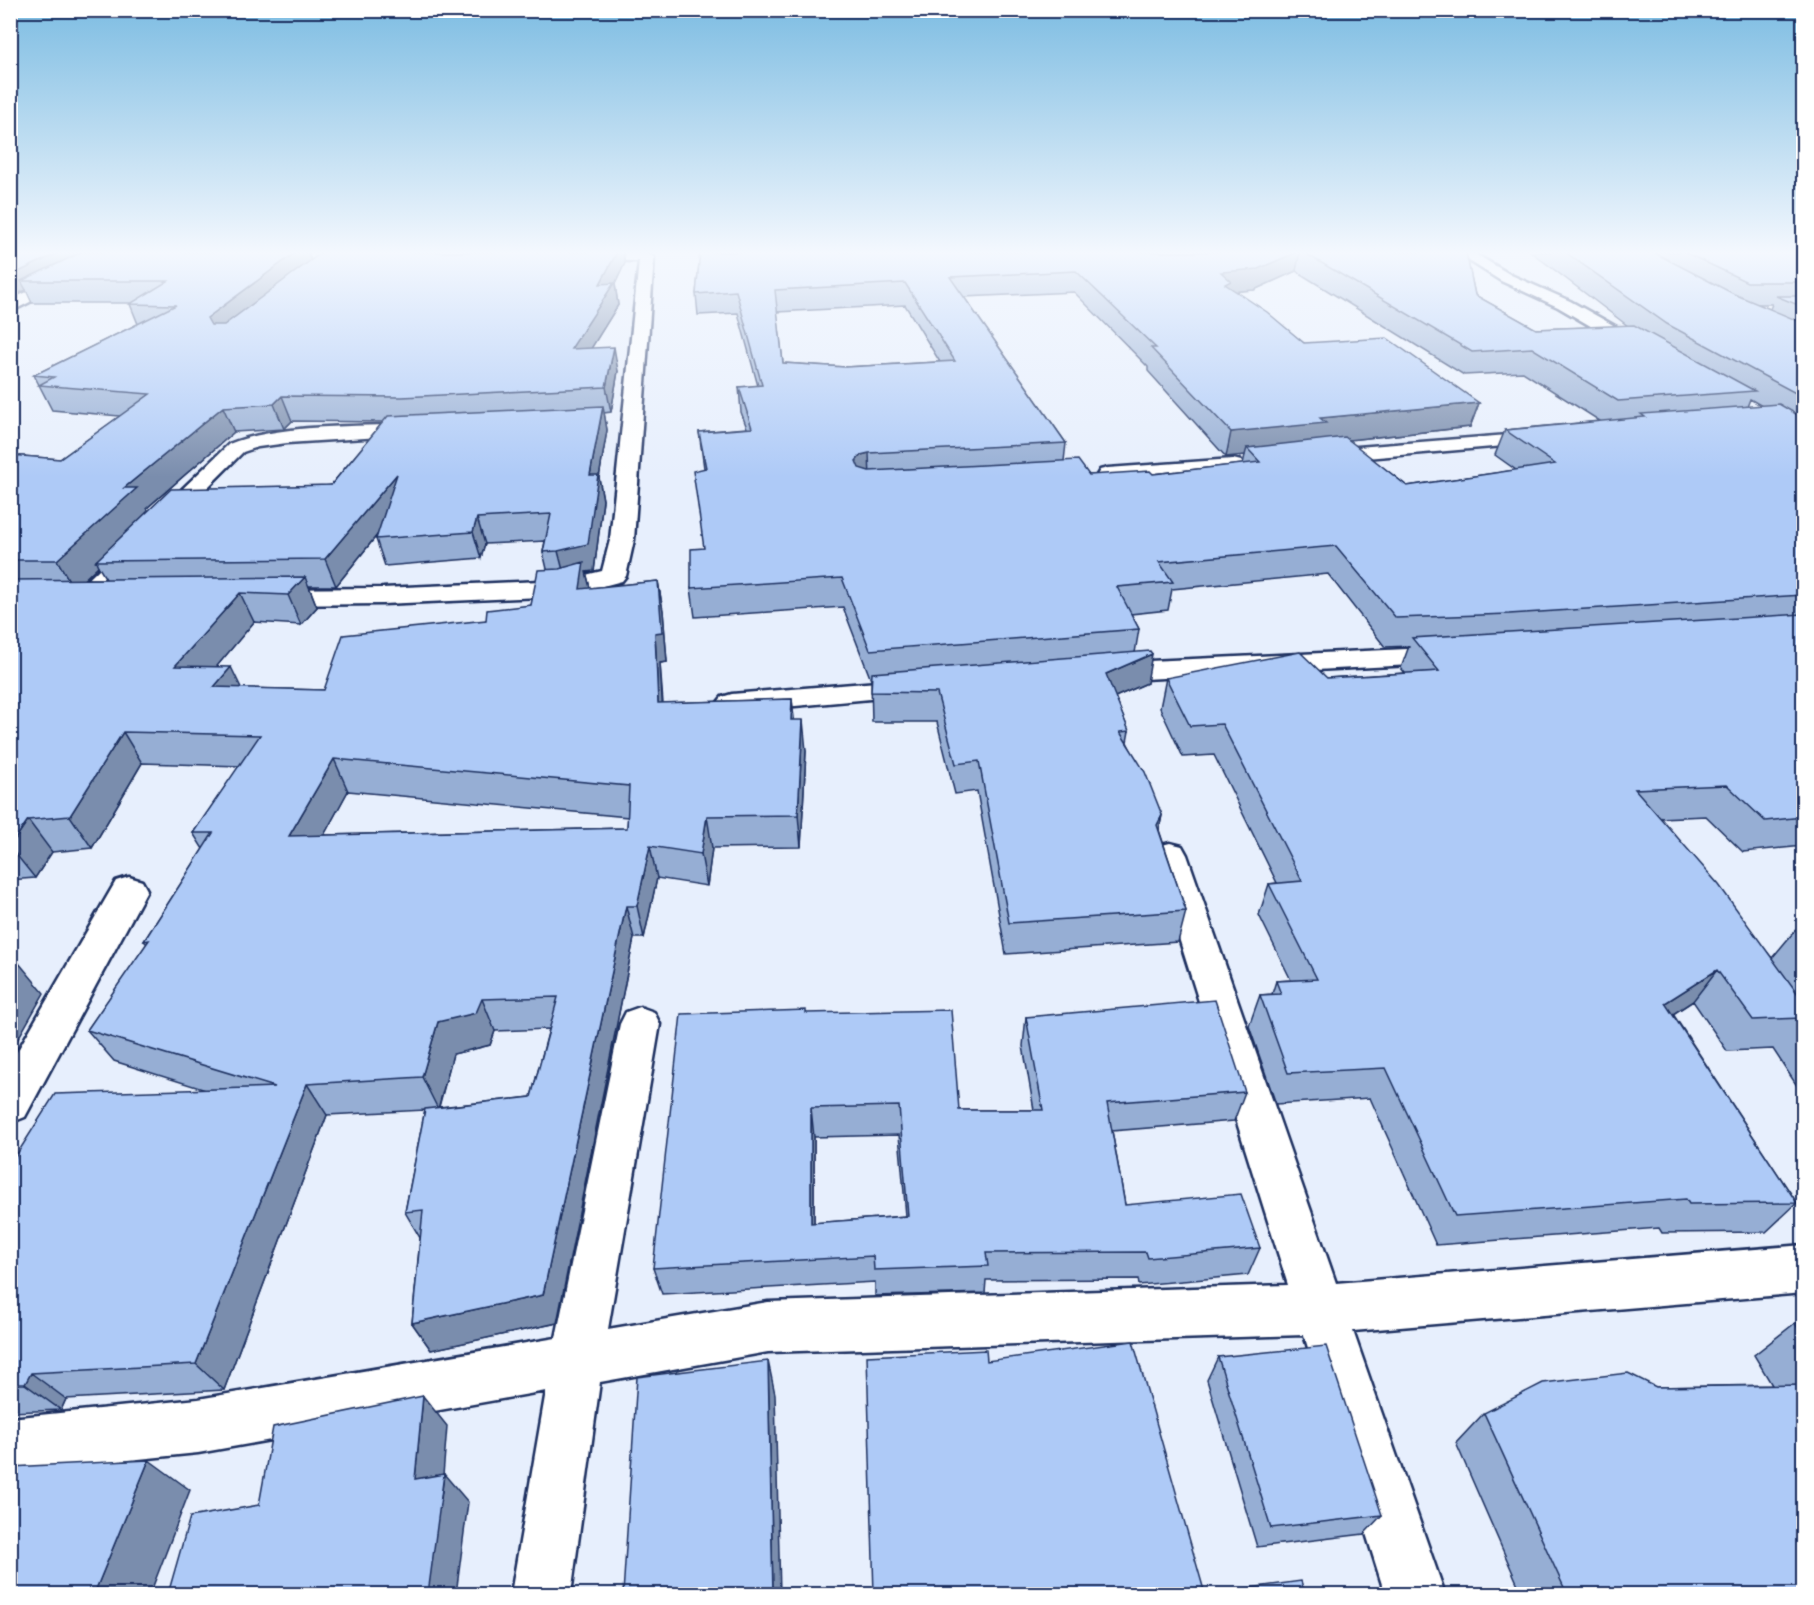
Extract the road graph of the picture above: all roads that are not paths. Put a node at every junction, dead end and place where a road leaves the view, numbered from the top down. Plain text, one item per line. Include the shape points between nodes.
1 (641, 327) edge
2 (1605, 327) edge
3 (1658, 357) edge
4 (633, 420) junction
5 (609, 421) dead end
6 (442, 429) edge
7 (1570, 436) edge
8 (1299, 459) edge
9 (1252, 464) edge
10 (1089, 476) edge
11 (244, 597) edge
12 (117, 598) edge
13 (1474, 654) edge
14 (1077, 674) edge
15 (935, 686) edge
16 (700, 705) edge
17 (1170, 855) edge
18 (129, 890) dead end
19 (640, 1024) dead end
20 (10, 1104) edge
21 (1803, 1269) edge
22 (1321, 1309) junction
23 (577, 1360) junction
24 (10, 1445) edge
25 (541, 1594) edge
26 (1415, 1594) edge

1 - 4 street
2 - 3 street
4 - 5 street
4 - 11 street via 622,540 613,576 565,588
6 - 12 street via 287,437 254,441 236,448 70,598
7 - 8 street
9 - 10 street
13 - 14 street
15 - 16 street
17 - 22 street
18 - 20 street
19 - 23 street
21 - 22 street
22 - 23 street via 768,1327
22 - 26 street
23 - 24 street via 198,1426
23 - 25 street

